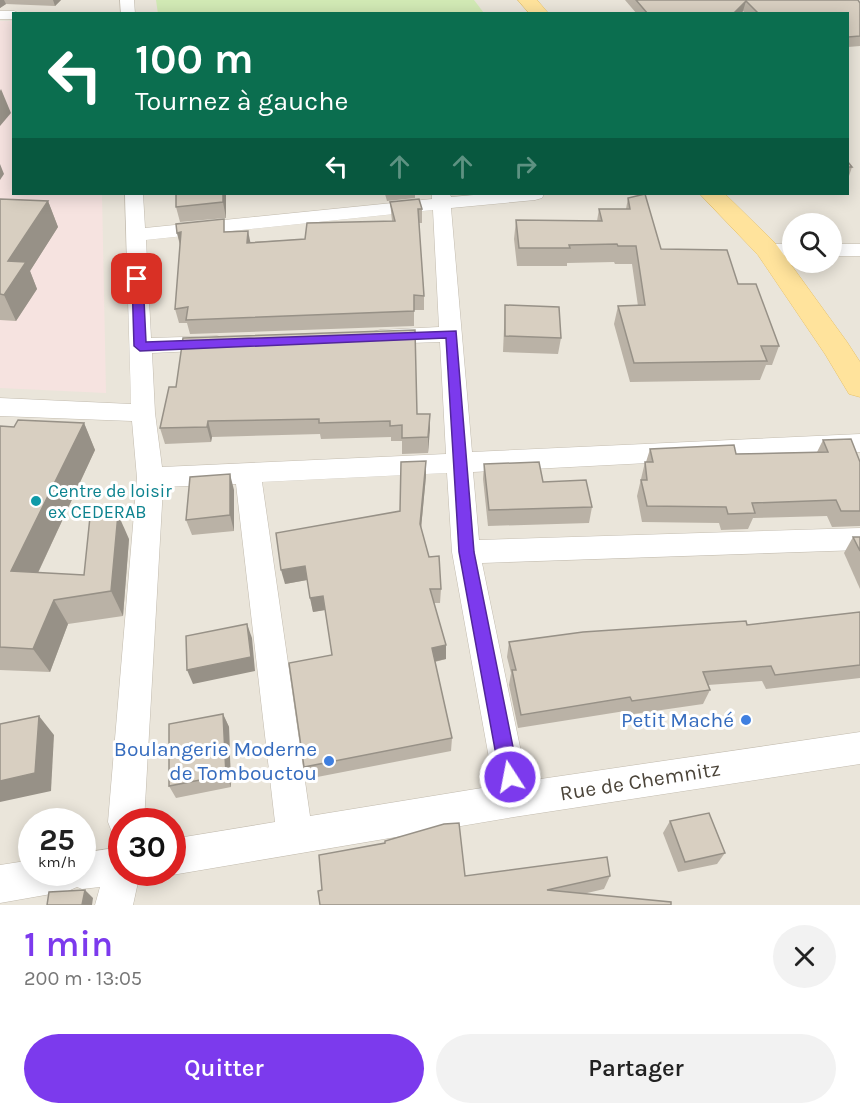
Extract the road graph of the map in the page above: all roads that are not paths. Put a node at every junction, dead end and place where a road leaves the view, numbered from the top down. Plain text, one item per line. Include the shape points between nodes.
1 (526, 0) edge
2 (538, 12) edge
3 (134, 195) edge
4 (512, 195) edge
5 (713, 195) edge
6 (442, 198) edge
7 (136, 235) junction
8 (779, 250) edge
9 (842, 250) edge
10 (860, 250) edge
11 (452, 334) junction
12 (359, 338) edge
13 (244, 342) edge
14 (140, 346) junction
15 (860, 386) edge
16 (0, 407) edge
17 (143, 413) junction
18 (860, 443) edge
19 (461, 463) junction
20 (248, 473) junction
21 (150, 477) junction
22 (860, 539) edge
23 (466, 552) junction
24 (860, 748) edge
25 (514, 800) junction
26 (127, 808) edge
27 (295, 838) junction
28 (186, 855) edge
29 (18, 881) edge
30 (0, 884) edge
31 (119, 886) edge
32 (114, 905) edge

1 - 2 main road
3 - 7 street
4 - 6 street
5 - 8 main road
6 - 7 street
6 - 11 street
7 - 14 street
8 - 15 main road
9 - 10 street
11 - 12 street
11 - 19 street
13 - 14 street
14 - 17 street
16 - 17 street
17 - 21 street
18 - 19 street
19 - 20 street
19 - 23 street
20 - 21 street
20 - 27 street
21 - 26 street
22 - 23 street
23 - 25 street
24 - 25 street, Rue de Chemnitz
25 - 27 street, Rue de Chemnitz
27 - 28 street, Rue de Chemnitz
29 - 30 street
31 - 32 street

